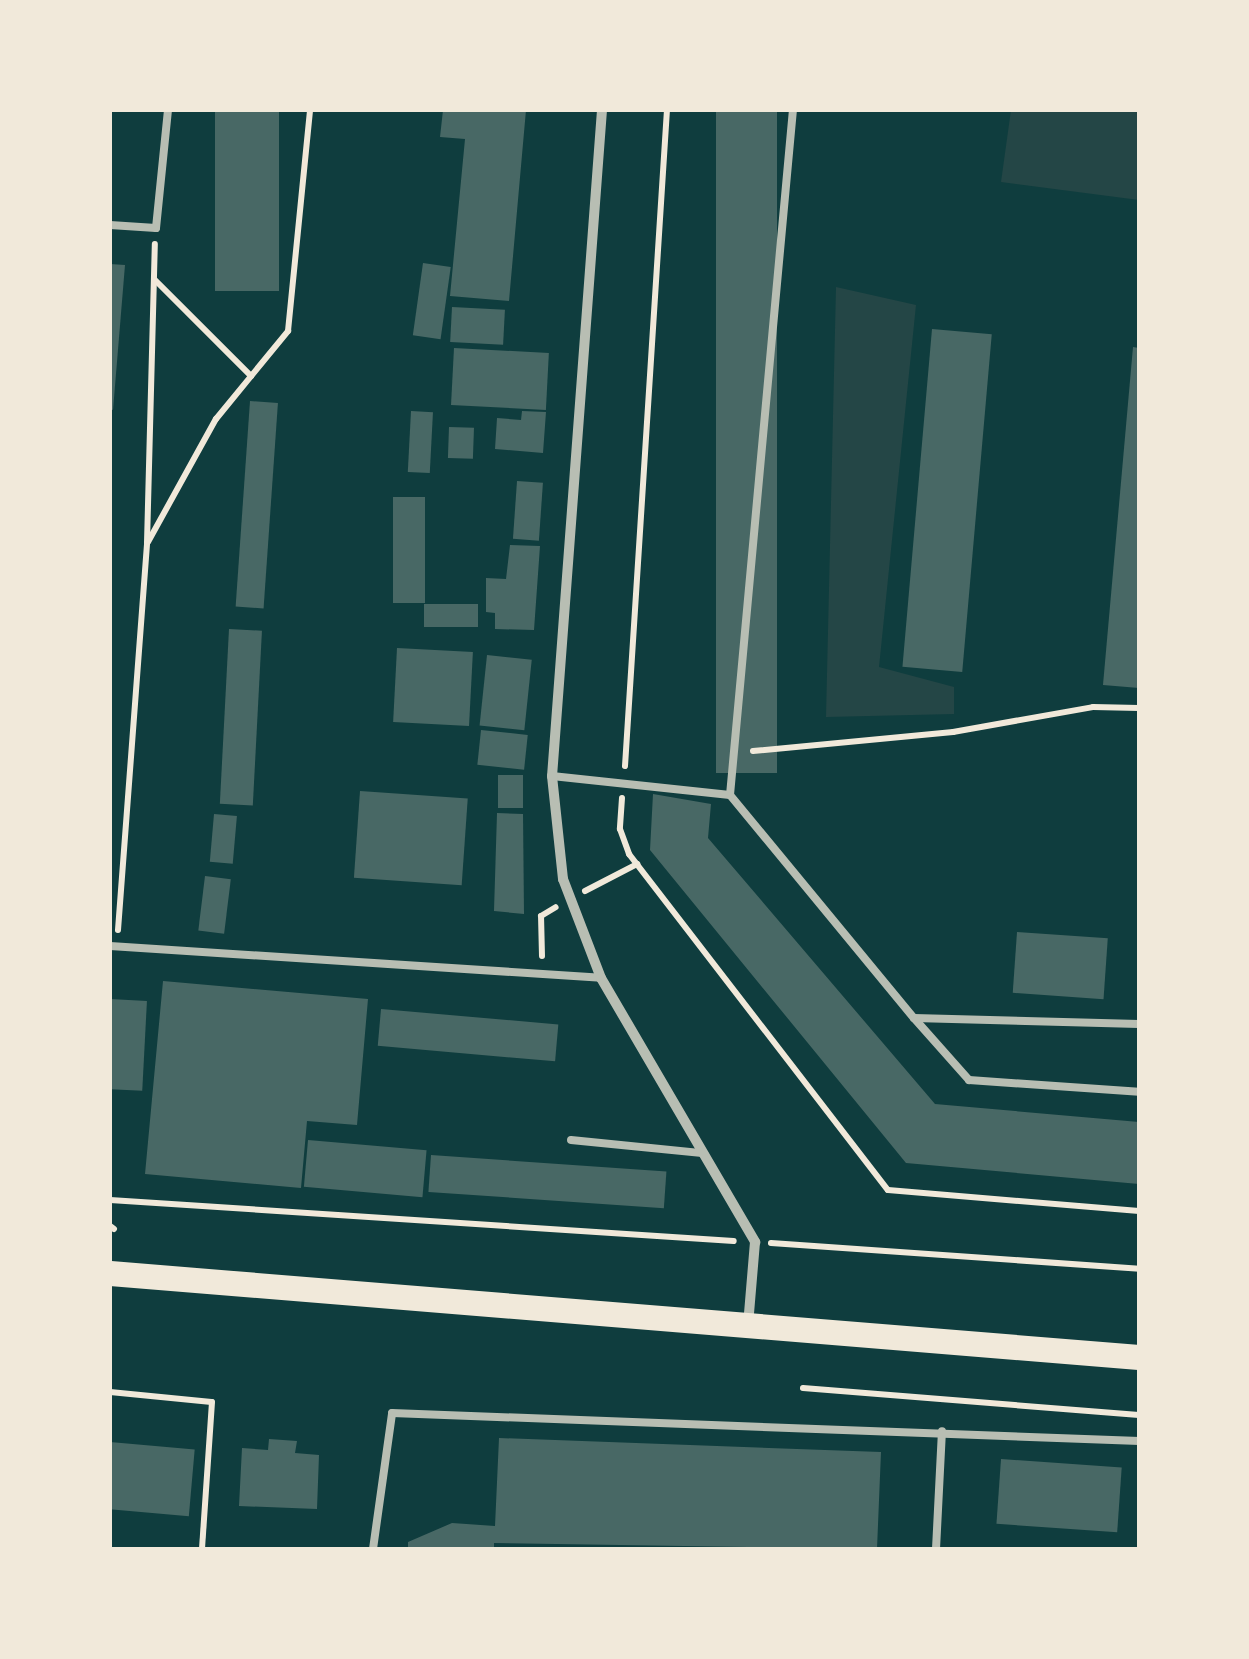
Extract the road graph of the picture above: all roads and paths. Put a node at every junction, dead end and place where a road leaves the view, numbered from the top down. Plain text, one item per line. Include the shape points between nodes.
1 (168, 110) edge
2 (310, 110) edge
3 (602, 110) edge
4 (793, 110) edge
5 (110, 225) edge
6 (156, 228) junction
7 (154, 279) junction
8 (251, 376) junction
9 (147, 543) junction
10 (1139, 708) edge
11 (734, 753) junction
12 (552, 776) junction
13 (730, 795) junction
14 (637, 864) dead end
15 (571, 898) junction
16 (114, 946) edge
17 (543, 974) junction
18 (601, 978) junction
19 (914, 1018) junction
20 (1139, 1024) edge
21 (1139, 1092) edge
22 (571, 1140) dead end
23 (702, 1153) junction
24 (110, 1200) edge
25 (754, 1242) junction
26 (1139, 1269) edge
27 (110, 1273) edge
28 (748, 1327) junction
29 (1139, 1357) edge
30 (803, 1388) dead end
31 (110, 1392) edge
32 (1139, 1415) edge
33 (942, 1430) junction
34 (1139, 1441) edge
35 (202, 1549) edge
36 (373, 1549) edge
37 (936, 1549) edge

1 - 6 lane
2 - 8 path via 288,330
3 - 12 street
4 - 11 lane
5 - 6 lane
6 - 7 path
7 - 8 path
7 - 9 path
8 - 9 path via 216,419
9 - 16 path
10 - 11 path via 1093,707 954,732
11 - 13 lane
12 - 13 lane
12 - 15 street
13 - 19 lane
14 - 15 path
15 - 17 path via 541,916
15 - 18 street
16 - 17 lane
17 - 18 lane
18 - 23 street
19 - 20 lane
19 - 21 lane via 969,1080
22 - 23 lane
23 - 25 street
24 - 25 path
25 - 26 path
25 - 28 street
27 - 28 main road
28 - 29 main road
30 - 32 path
31 - 35 path via 212,1402
33 - 34 lane
33 - 36 lane via 392,1413
33 - 37 lane

